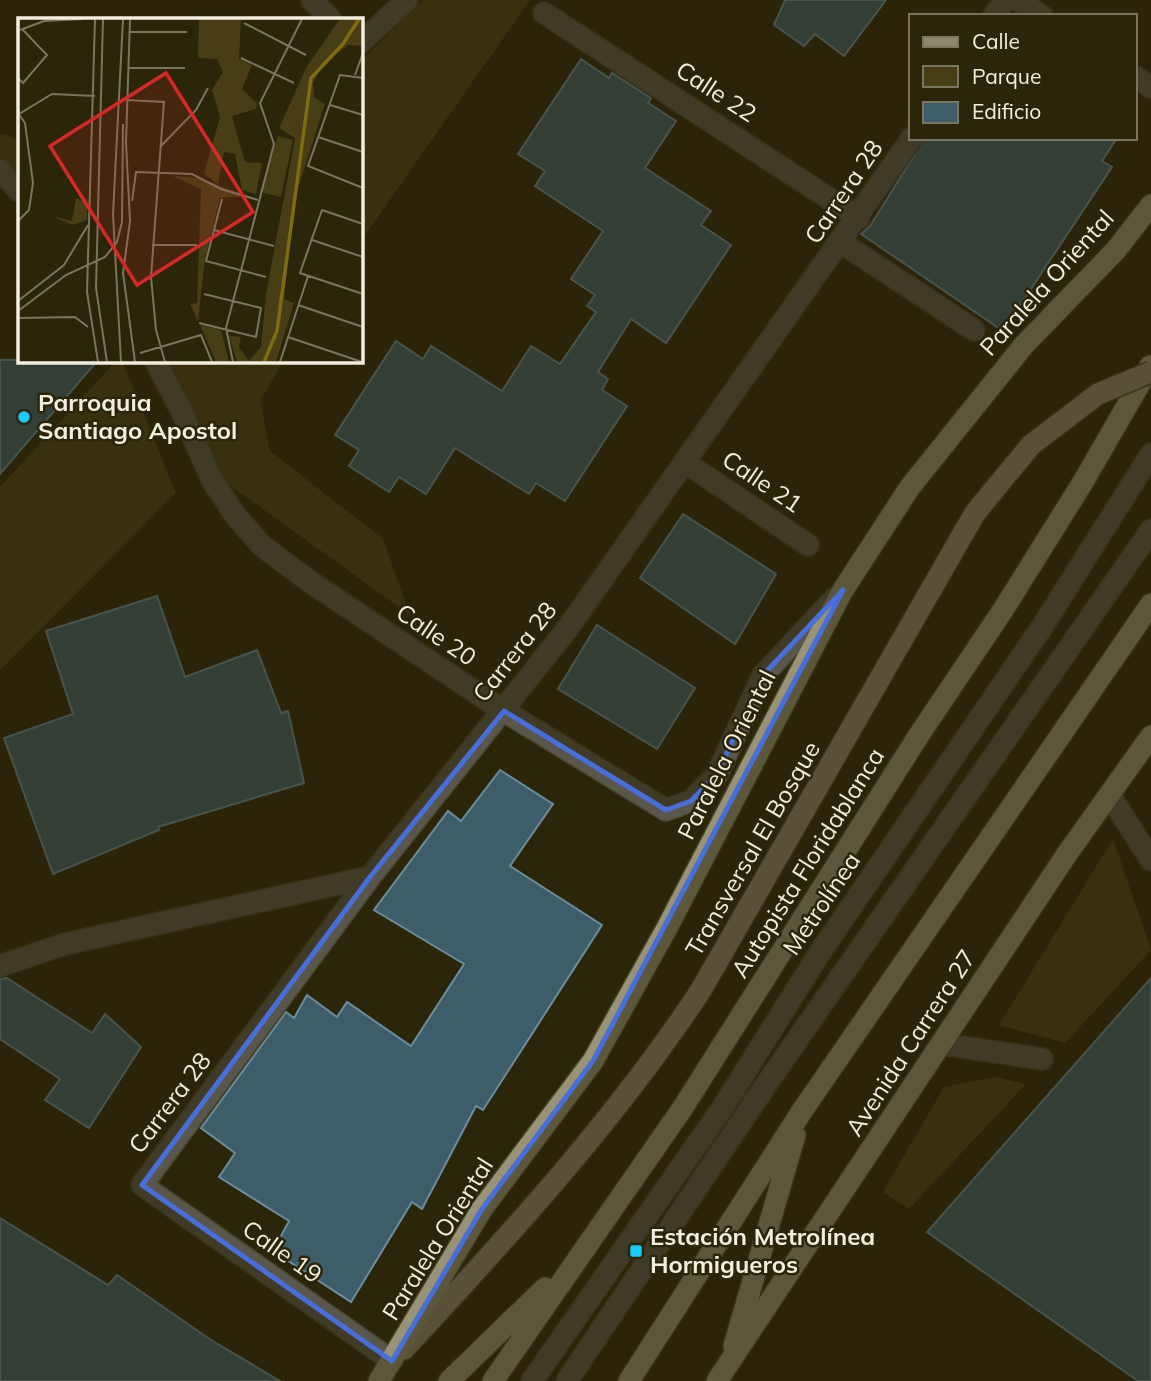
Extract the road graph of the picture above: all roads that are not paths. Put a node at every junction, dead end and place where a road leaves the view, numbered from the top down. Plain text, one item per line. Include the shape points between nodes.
1 (312, 0) edge
2 (407, 0) edge
3 (1018, 0) edge
4 (544, 13) dead end
5 (1039, 14) edge
6 (329, 18) edge
7 (362, 41) edge
8 (911, 140) edge
9 (0, 170) edge
10 (18, 190) edge
11 (1151, 205) edge
12 (859, 218) junction
13 (842, 243) junction
14 (974, 330) dead end
15 (156, 362) edge
16 (1151, 364) edge
17 (1151, 372) edge
18 (1151, 454) edge
19 (686, 463) junction
20 (1151, 530) edge
21 (808, 545) dead end
22 (843, 590) junction
23 (1151, 604) edge
24 (504, 711) junction
25 (1151, 736) edge
26 (1109, 794) junction
27 (1151, 860) edge
28 (370, 877) junction
29 (0, 966) edge
30 (942, 1044) junction
31 (1042, 1059) dead end
32 (802, 1111) junction
33 (142, 1185) joint
34 (579, 1255) junction
35 (392, 1361) junction
36 (723, 1373) edge
37 (379, 1381) edge
38 (449, 1381) edge
39 (493, 1381) edge
40 (533, 1381) edge
41 (567, 1381) edge
42 (629, 1381) edge

1 - 6 street
2 - 7 street
3 - 5 street
4 - 12 street, Calle 22
8 - 12 street, Carrera 28
9 - 10 street
11 - 22 highway, Paralela Oriental via 1116,250 1024,345 962,418 910,487
12 - 13 street, Carrera 28
13 - 14 street
13 - 19 street, Carrera 28
15 - 24 street, Calle 20 via 212,480 261,545
16 - 34 highway, Autopista Floridablanca via 1083,482 824,890 682,1109
17 - 35 main road, Transversal El Bosque, bridge via 1098,394 1031,445 975,513 701,990 660,1052 494,1252
18 - 40 street, Metrolínea via 1044,624 819,954 723,1107
19 - 21 street, Calle 21
19 - 24 street, Carrera 28
20 - 41 street via 770,1079
22 - 24 street, Calle 20 via 763,675 717,774 691,801 666,810
22 - 35 highway, Paralela Oriental via 593,1061 482,1209
23 - 32 highway
24 - 28 street, Carrera 28
25 - 26 highway, Avenida Carrera 27
26 - 27 street
26 - 30 highway, Avenida Carrera 27
28 - 29 street via 65,944
28 - 33 street, Carrera 28
30 - 31 street
30 - 36 highway, Avenida Carrera 27
32 - 36 highway
32 - 42 highway
33 - 35 street, Calle 19
34 - 38 highway
34 - 39 highway, Autopista Floridablanca
35 - 37 highway

